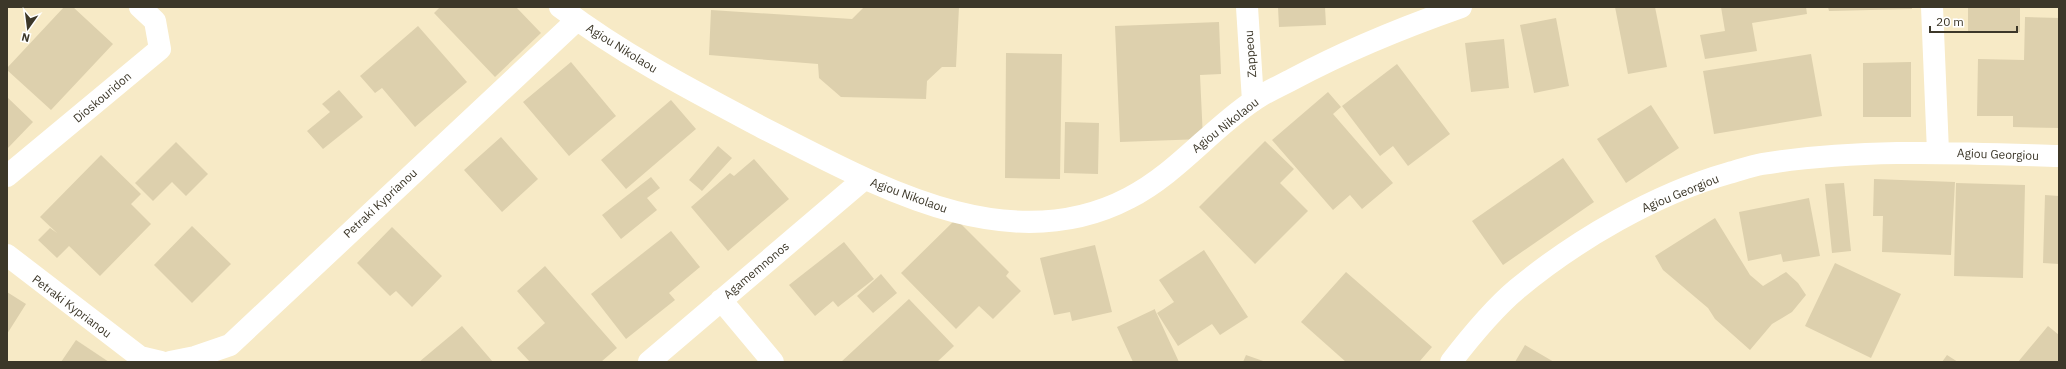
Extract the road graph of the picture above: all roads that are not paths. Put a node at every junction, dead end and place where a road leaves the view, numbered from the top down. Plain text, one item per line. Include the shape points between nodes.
1 (140, 7) edge
2 (1247, 7) edge
3 (1462, 7) edge
4 (1932, 7) edge
5 (568, 13) edge
6 (1253, 101) junction
7 (1938, 152) junction
8 (2059, 156) edge
9 (7, 176) edge
10 (864, 179) junction
11 (7, 255) edge
12 (721, 300) junction
13 (161, 362) edge
14 (170, 362) edge
15 (649, 362) edge
16 (773, 362) edge
17 (1451, 362) edge

1 - 9 street, Dioskouridon via 155,21 160,49
2 - 6 street, Zappeou
3 - 6 street, Agiou Nikolaou via 1312,69
4 - 7 street
5 - 10 street, Agiou Nikolaou via 681,85
5 - 14 street, Petraki Kyprianou via 230,345 195,357
6 - 10 street, Agiou Nikolaou via 1153,184 1129,198 1078,217 1051,222 986,218 929,205
7 - 8 street, Agiou Georgiou
7 - 17 street, Agiou Georgiou via 1826,156 1760,164 1704,180 1648,204 1570,249 1516,290 1476,330
10 - 12 street, Agamemnonos
11 - 13 street, Petraki Kyprianou via 140,357
12 - 15 street, Agamemnonos
12 - 16 street

